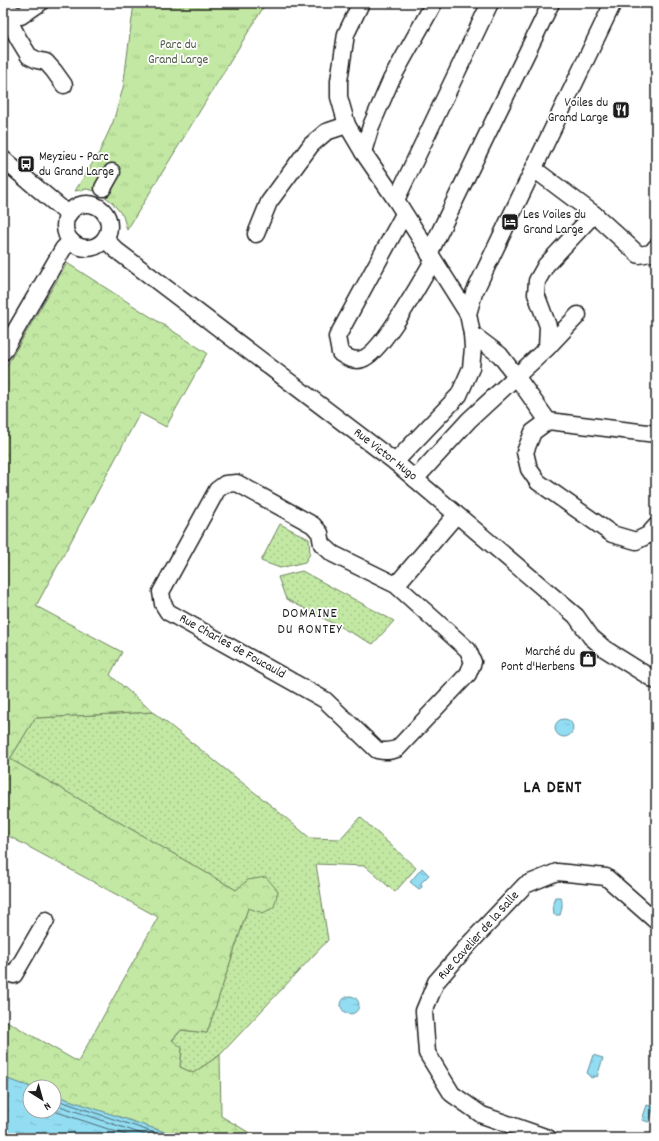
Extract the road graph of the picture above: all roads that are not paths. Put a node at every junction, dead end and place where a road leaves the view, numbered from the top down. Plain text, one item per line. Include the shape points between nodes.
1 (40, 3) edge
2 (361, 3) edge
3 (434, 3) edge
4 (490, 3) edge
5 (551, 3) edge
6 (613, 3) edge
7 (7, 12) edge
8 (64, 84) dead end
9 (347, 125) junction
10 (363, 152) junction
11 (3, 159) edge
12 (534, 169) junction
13 (112, 172) dead end
14 (104, 188) dead end
15 (396, 200) junction
16 (68, 214) junction
17 (404, 214) junction
18 (594, 214) junction
19 (256, 234) dead end
20 (105, 239) junction
21 (71, 241) junction
22 (656, 247) edge
23 (431, 257) junction
24 (468, 314) junction
25 (578, 315) dead end
26 (472, 334) junction
27 (547, 348) junction
28 (3, 352) edge
29 (516, 376) junction
30 (548, 421) junction
31 (656, 434) edge
32 (395, 462) junction
33 (415, 479) junction
34 (456, 514) junction
35 (656, 526) edge
36 (396, 585) junction
37 (656, 681) edge
38 (46, 920) dead end
39 (656, 921) edge
40 (3, 971) edge
41 (548, 1138) edge

1 - 7 street via 21,16
2 - 9 street via 346,34 339,81 339,98
3 - 10 street via 391,80
4 - 15 street
5 - 23 street
6 - 12 street
7 - 8 street via 29,56 46,62
9 - 10 street
9 - 19 street via 326,132 311,145 269,202
10 - 15 street
11 - 16 street
12 - 18 street
12 - 24 street via 474,294
13 - 14 street
15 - 17 street
16 - 20 street via 79,205 93,204 100,208 108,218 109,226
16 - 21 street via 65,228
17 - 23 street
17 - 23 street via 336,337 340,353 348,359 362,360 376,350 391,330
18 - 22 street via 639,255 651,254
18 - 27 street via 546,265 537,281 536,294 548,326
20 - 21 street via 99,244 85,248
20 - 32 street, Rue Victor Hugo via 116,250
21 - 28 street via 63,248
23 - 24 street
24 - 26 street
25 - 27 street
26 - 29 street via 500,355
26 - 32 street via 471,368 458,395
27 - 29 street
29 - 30 street
29 - 33 street via 469,420
30 - 31 street
30 - 35 street via 534,432 525,452 529,469 538,482 612,534 636,541 648,535
32 - 33 street, Rue Victor Hugo
33 - 34 street, Rue Victor Hugo
34 - 36 street
34 - 37 street, Rue Victor Hugo via 576,616 591,637 604,649
36 - 36 street, Rue Charles de Foucauld via 468,650 473,662 468,674 396,749 386,752 377,750 325,700 168,612 163,604 162,592 217,490 225,484 237,483 313,524 320,533 322,544 332,554
38 - 40 street via 14,975
39 - 41 street, Rue Cavelier de la Salle via 606,877 557,872 525,885 436,982 424,1011 427,1053 452,1094 482,1115

